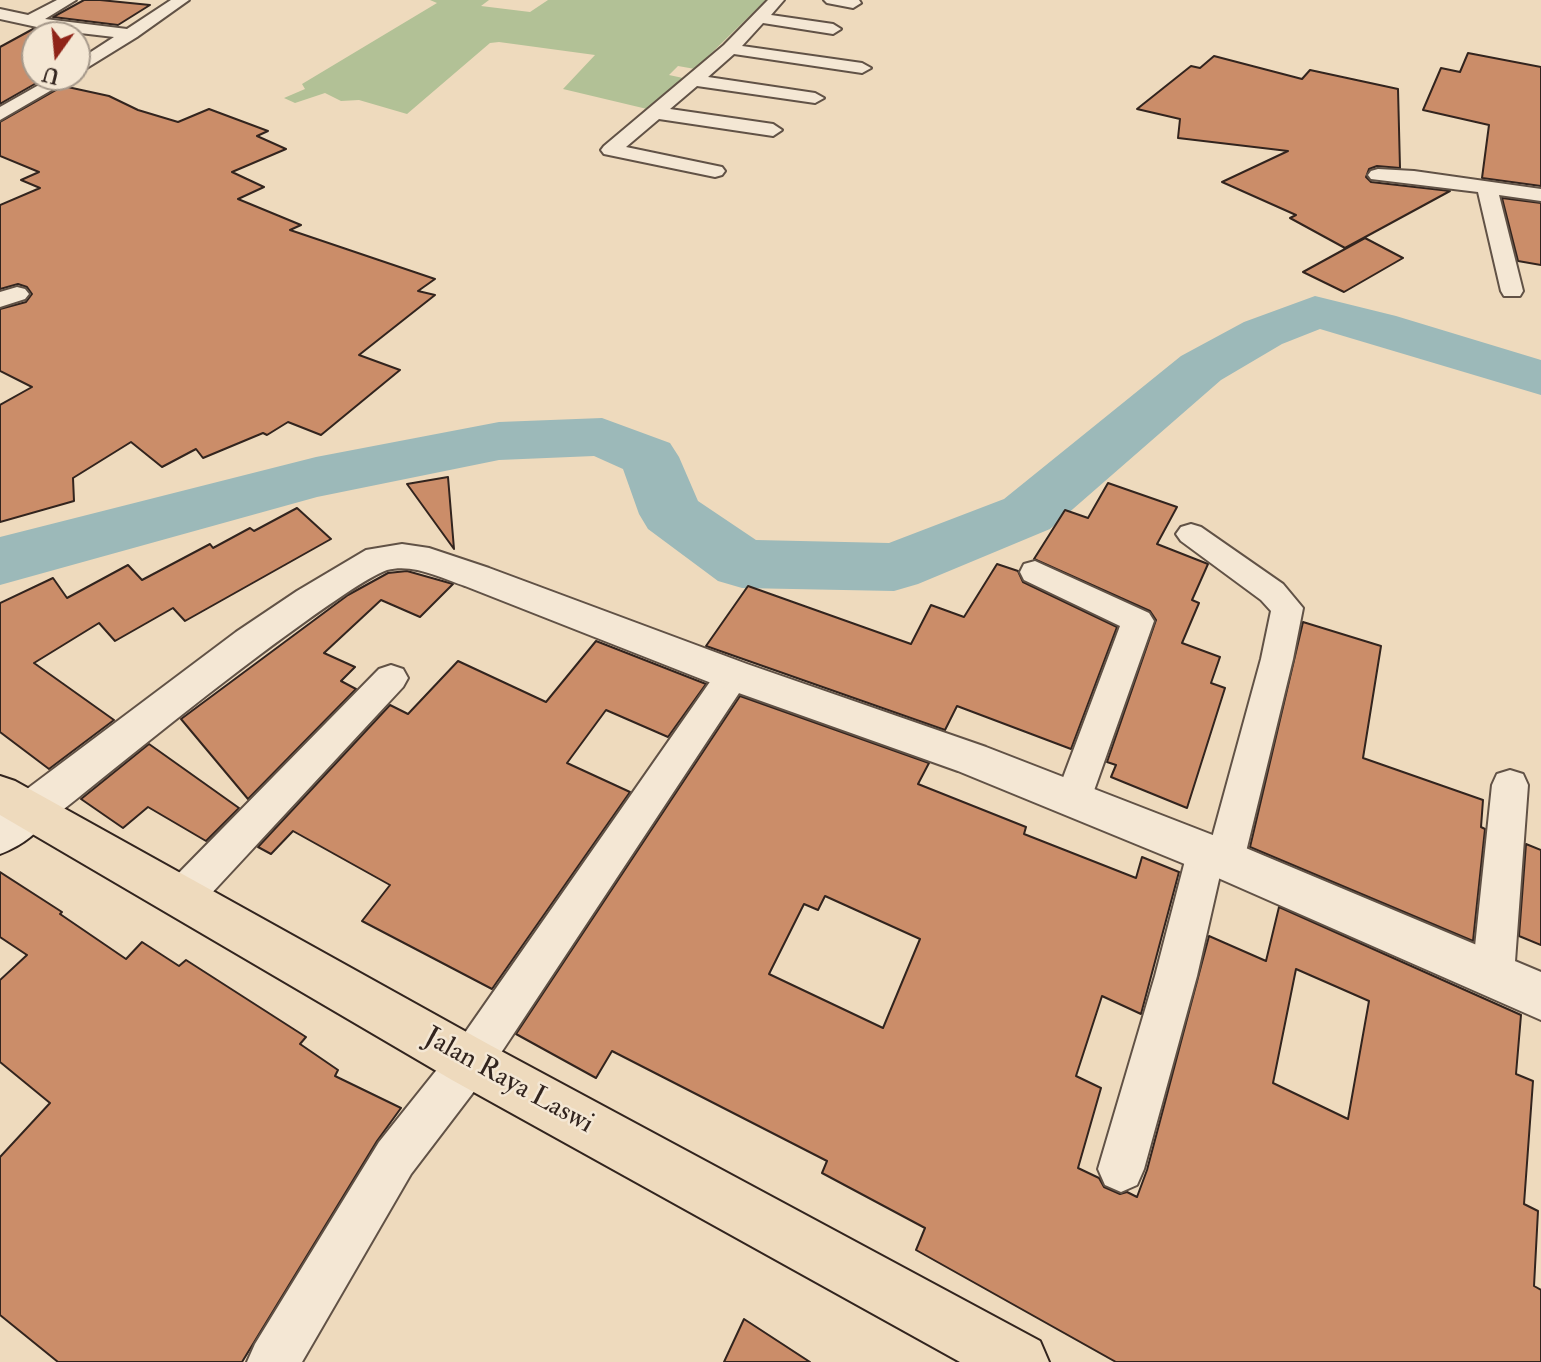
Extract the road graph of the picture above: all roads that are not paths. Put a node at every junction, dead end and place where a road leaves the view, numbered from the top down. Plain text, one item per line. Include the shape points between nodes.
1 (68, 0) edge
2 (181, 0) edge
3 (776, 0) edge
4 (832, 0) edge
5 (853, 3) dead end
6 (0, 14) edge
7 (759, 18) junction
8 (33, 21) edge
9 (39, 21) edge
10 (91, 29) edge
11 (833, 29) dead end
12 (21, 30) edge
13 (131, 34) junction
14 (12, 35) dead end
15 (730, 49) junction
16 (91, 60) edge
17 (862, 68) dead end
18 (694, 80) junction
19 (42, 91) edge
20 (815, 98) dead end
21 (656, 113) junction
22 (0, 116) edge
23 (773, 130) dead end
24 (715, 171) dead end
25 (1378, 175) dead end
26 (1487, 187) junction
27 (1541, 195) edge
28 (1512, 291) dead end
29 (1192, 534) dead end
30 (1035, 572) dead end
31 (733, 675) junction
32 (391, 678) dead end
33 (1510, 785) dead end
34 (1073, 799) junction
35 (10, 813) edge
36 (1216, 856) junction
37 (182, 897) junction
38 (1493, 975) junction
39 (1541, 996) edge
40 (470, 1062) junction
41 (1121, 1169) dead end
42 (273, 1362) edge
43 (1019, 1362) edge

1 - 9 street
2 - 13 street
3 - 7 street
4 - 5 street
6 - 8 street
7 - 11 street
7 - 15 street
10 - 13 street
12 - 14 street
13 - 16 street
15 - 17 street
15 - 18 street
18 - 20 street
18 - 21 street
19 - 22 street
21 - 23 street
21 - 24 street via 611,150
25 - 26 street
26 - 27 street
26 - 28 street
29 - 36 street via 1287,608 1274,672
30 - 34 street via 1138,621
31 - 34 street
31 - 35 street via 429,561 402,556 378,559 248,642
31 - 40 street
32 - 37 street
33 - 38 street
34 - 36 street
35 - 37 main road, Jalan Raya Laswi
36 - 38 street
36 - 41 street
37 - 40 main road, Jalan Raya Laswi
38 - 39 street
40 - 42 street via 395,1158
40 - 43 main road, Jalan Raya Laswi

